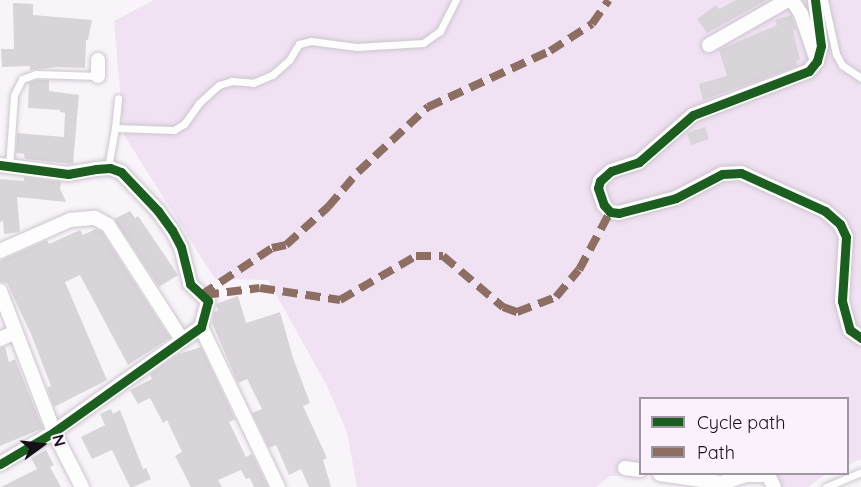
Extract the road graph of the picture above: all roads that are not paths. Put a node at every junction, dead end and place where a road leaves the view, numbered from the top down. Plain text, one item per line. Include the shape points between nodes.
1 (456, 0) edge
2 (790, 0) edge
3 (815, 0) edge
4 (824, 0) edge
5 (709, 45) dead end
6 (98, 60) dead end
7 (817, 60) junction
8 (98, 76) joint
9 (861, 78) edge
10 (118, 98) dead end
11 (115, 129) junction
12 (4, 166) edge
13 (108, 168) junction
14 (0, 251) edge
15 (0, 291) edge
16 (201, 327) junction
17 (16, 332) junction
18 (861, 338) edge
19 (0, 339) edge
20 (182, 340) junction
21 (54, 432) junction
22 (0, 464) edge
23 (625, 468) dead end
24 (639, 470) edge
25 (861, 472) edge
26 (667, 475) edge
27 (747, 475) edge
28 (747, 475) edge
29 (768, 475) edge
30 (82, 487) edge
31 (278, 487) edge
32 (826, 487) edge

1 - 11 lane via 440,31 423,43 357,47 311,41 299,44 272,75 254,83 232,81 219,85 174,130
2 - 5 street
2 - 7 street via 801,14
3 - 7 street via 821,32
4 - 9 lane via 836,54 842,65
6 - 8 street
7 - 18 street via 809,72 799,77 693,115 639,162 611,171 600,181 600,196 610,212 635,211 676,198 722,174 741,173 825,211 840,224 846,237 842,302 850,330
8 - 12 lane via 36,74 22,79 14,94
10 - 11 lane
11 - 13 lane
12 - 13 street via 68,174
13 - 16 street via 121,172 172,230 181,247 190,284 208,301
14 - 20 street via 70,220 95,218 108,225
15 - 17 street
16 - 20 street
16 - 31 street
17 - 19 street
17 - 21 street
20 - 21 street
21 - 22 street
21 - 30 street
23 - 24 street
25 - 32 lane
26 - 28 street via 722,483
27 - 29 street

